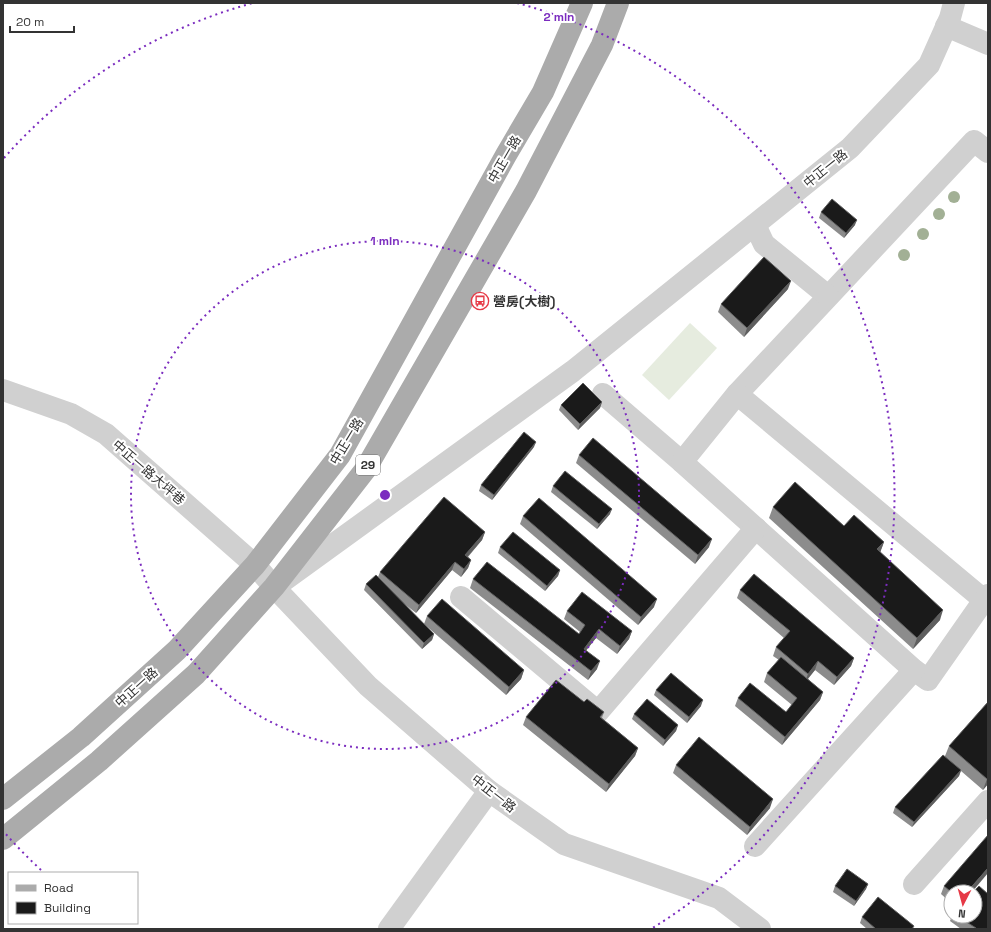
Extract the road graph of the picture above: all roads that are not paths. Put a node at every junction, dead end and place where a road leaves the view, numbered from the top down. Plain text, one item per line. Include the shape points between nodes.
1 (582, 3) edge
2 (618, 3) edge
3 (954, 3) edge
4 (946, 26) junction
5 (988, 44) edge
6 (988, 152) edge
7 (755, 225) junction
8 (828, 296) junction
9 (3, 390) edge
10 (603, 394) dead end
11 (737, 394) junction
12 (682, 462) junction
13 (756, 528) junction
14 (255, 565) junction
15 (274, 587) junction
16 (461, 597) dead end
17 (986, 598) edge
18 (914, 670) junction
19 (489, 791) junction
20 (3, 799) edge
21 (988, 801) edge
22 (3, 839) edge
23 (755, 846) dead end
24 (914, 884) dead end
25 (389, 929) edge
26 (760, 929) edge

1 - 14 main road, 中正一路 / 29 via 543,92 340,455
2 - 15 main road, 中正一路 / 29 via 602,45 526,191 365,470
3 - 4 street, 中正一路
4 - 5 street
4 - 7 street, 中正一路 via 929,65 861,137
6 - 8 street via 974,141
7 - 8 street via 764,244
7 - 15 street, 中正一路 via 573,371
8 - 11 street
9 - 14 street, 中正一路大坪巷 via 71,414 106,434
10 - 12 street
11 - 12 street
11 - 17 street
12 - 13 street
13 - 16 street via 598,712
13 - 18 street
14 - 15 street, 中正一路大坪巷
14 - 20 main road, 中正一路 / 29 via 177,650 81,737
15 - 19 street, 中正一路 via 368,686
15 - 22 main road, 中正一路 / 29 via 196,674 99,761
17 - 18 street via 928,680
18 - 23 street
19 - 25 street
19 - 26 street, 中正一路 via 564,844 719,898
21 - 24 street

